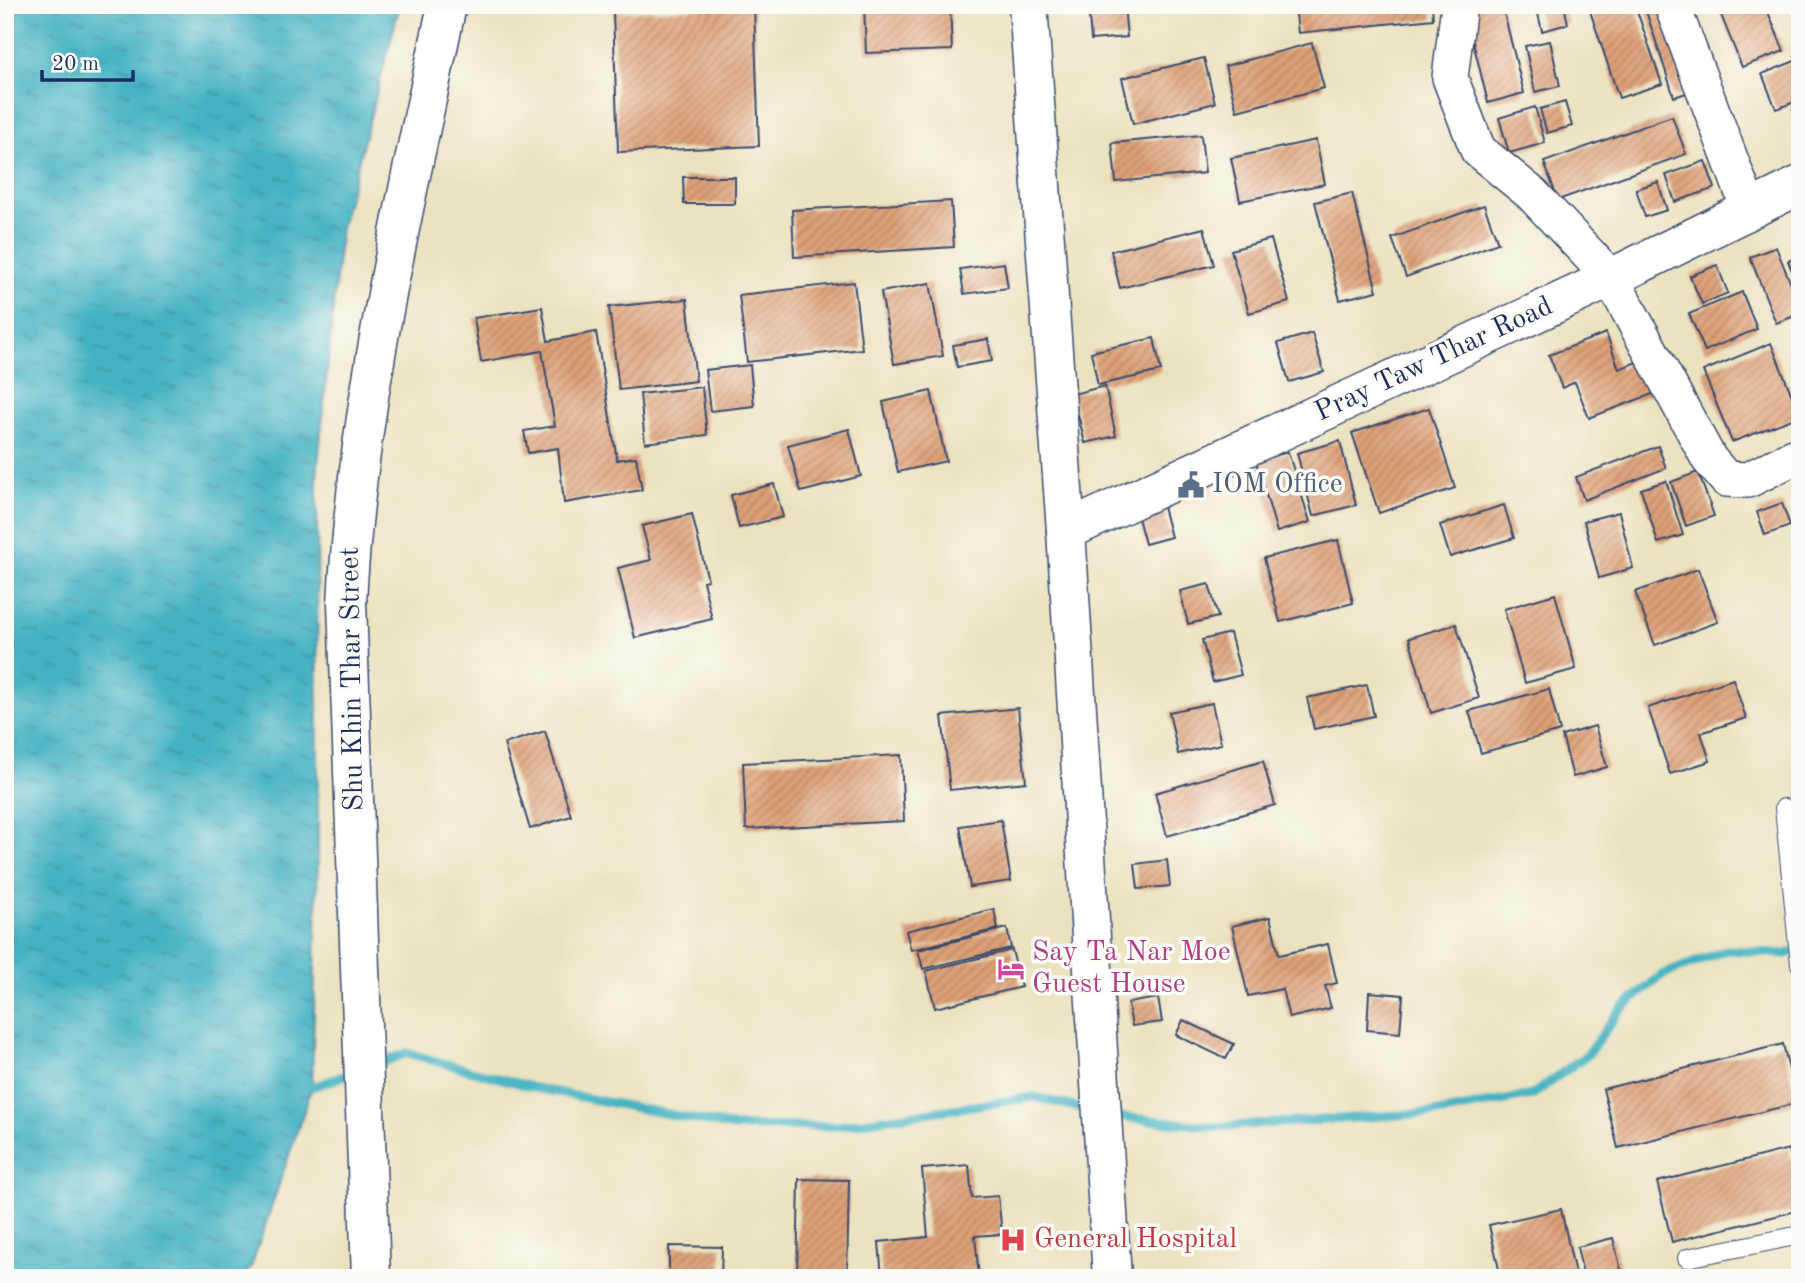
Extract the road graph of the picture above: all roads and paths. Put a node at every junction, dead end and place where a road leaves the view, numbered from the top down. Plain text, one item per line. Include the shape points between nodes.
1 (447, 5) edge
2 (1028, 5) edge
3 (1459, 5) edge
4 (1672, 5) edge
5 (1800, 185) edge
6 (1749, 209) junction
7 (1611, 278) junction
8 (1800, 454) edge
9 (1066, 531) junction
10 (1784, 808) dead end
11 (1800, 964) edge
12 (1800, 1235) edge
13 (1687, 1258) dead end
14 (371, 1278) edge
15 (1112, 1278) edge

1 - 14 street, Shu Khin Thar Street via 384,303 350,542 348,603
2 - 9 street
3 - 7 street via 1450,78 1478,150 1532,194
4 - 6 street
5 - 6 street, Pray Taw Thar Road
6 - 7 street, Pray Taw Thar Road
7 - 8 street via 1709,459 1726,479 1748,480
7 - 9 street, Pray Taw Thar Road
9 - 15 street
10 - 11 lane
12 - 13 lane

